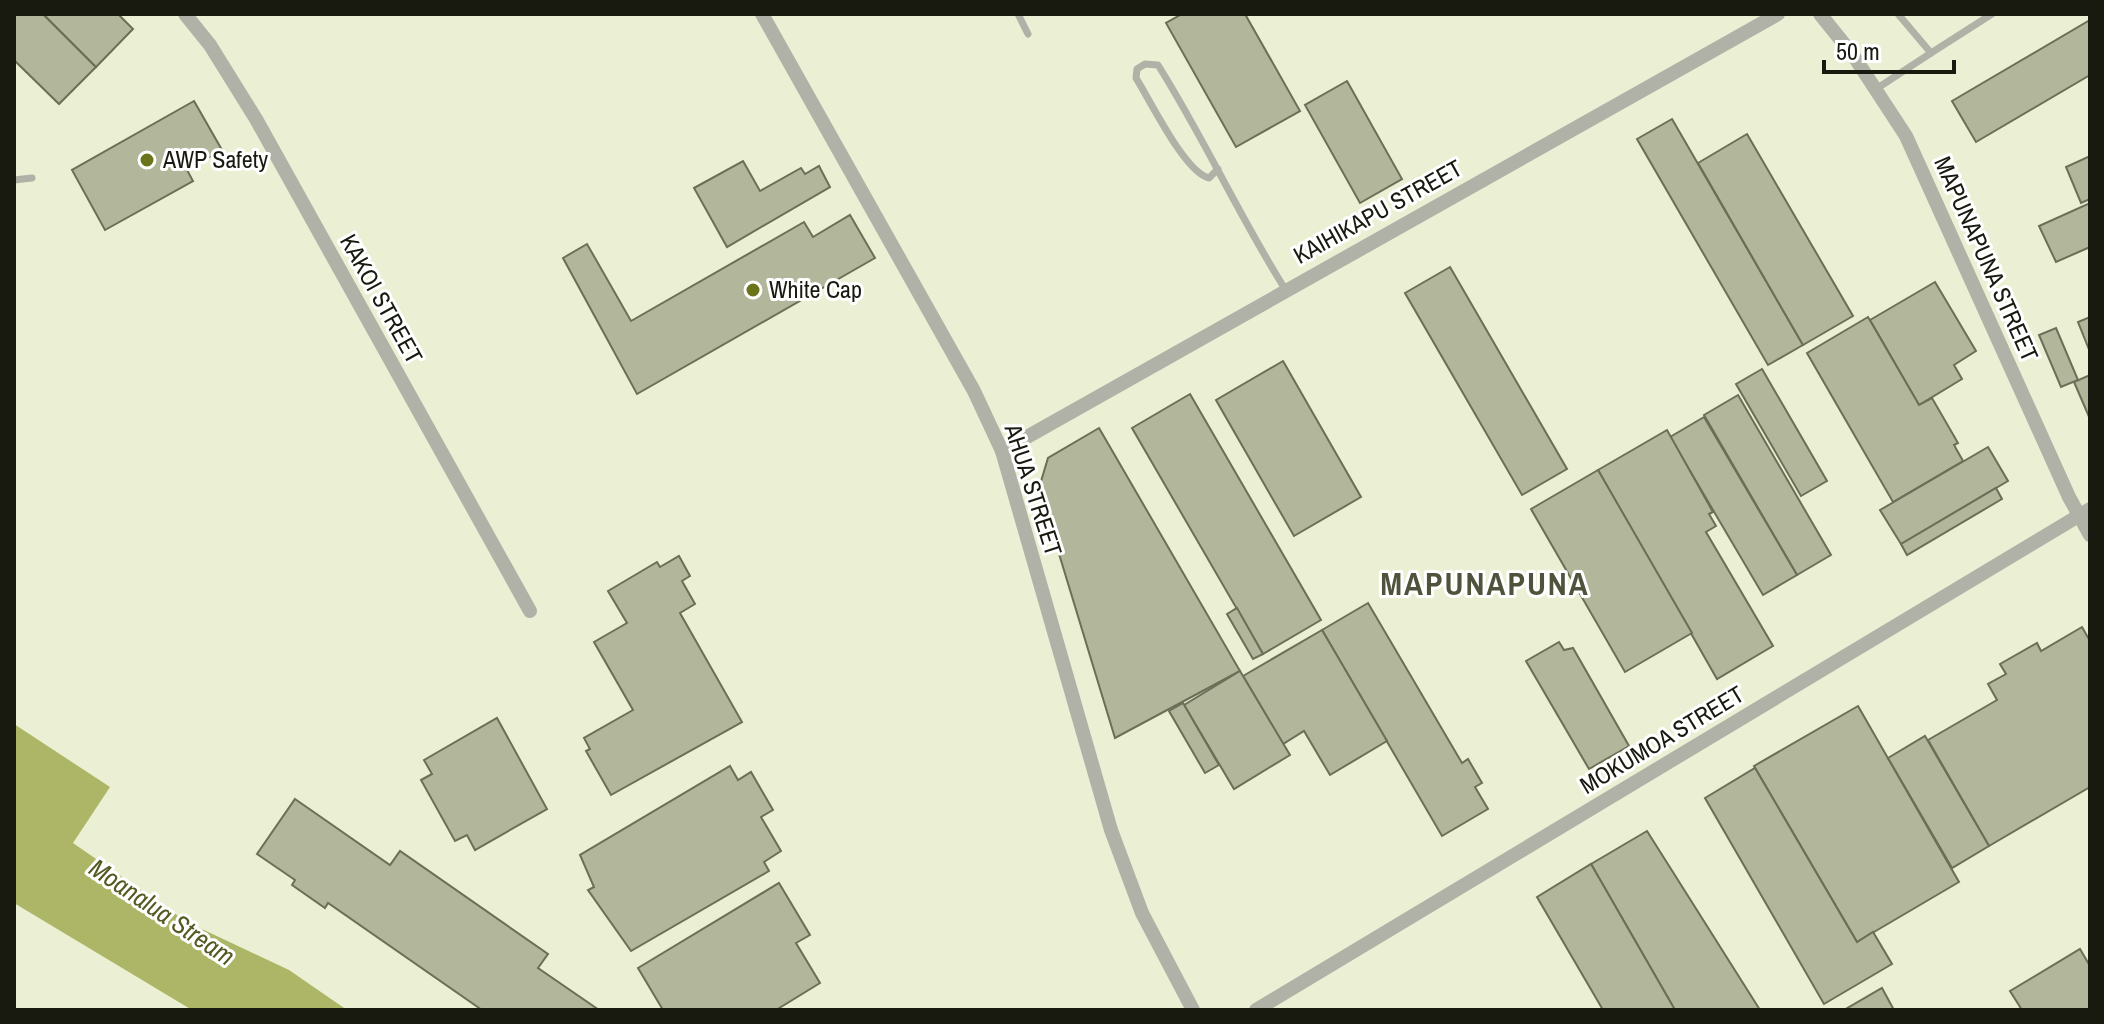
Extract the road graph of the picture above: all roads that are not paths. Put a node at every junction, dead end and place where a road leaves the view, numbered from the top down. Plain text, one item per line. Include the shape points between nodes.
1 (185, 14) edge
2 (762, 14) edge
3 (1018, 14) edge
4 (1778, 14) edge
5 (1820, 14) edge
6 (1898, 14) edge
7 (1992, 14) edge
8 (1028, 34) dead end
9 (1931, 53) junction
10 (1876, 89) junction
11 (1218, 169) junction
12 (32, 178) dead end
13 (14, 180) edge
14 (1285, 289) junction
15 (1002, 451) junction
16 (2085, 512) edge
17 (2090, 535) edge
18 (530, 611) dead end
19 (1193, 1010) edge
20 (1256, 1010) edge

1 - 18 street, KAKOI STREET via 256,119
2 - 15 street, AHUA STREET via 974,391
3 - 8 lane
4 - 14 street, KAIHIKAPU STREET
5 - 10 street, MAPUNAPUNA STREET
6 - 9 lane
7 - 9 lane
9 - 10 lane
10 - 16 street, MAPUNAPUNA STREET via 1906,136
11 - 11 lane via 1158,65 1137,69 1136,78 1200,177 1209,178
11 - 14 lane
12 - 13 lane
14 - 15 street, KAIHIKAPU STREET
15 - 19 street, AHUA STREET via 1111,830 1142,913
16 - 17 street, MAPUNAPUNA STREET
16 - 20 street, MOKUMOA STREET

